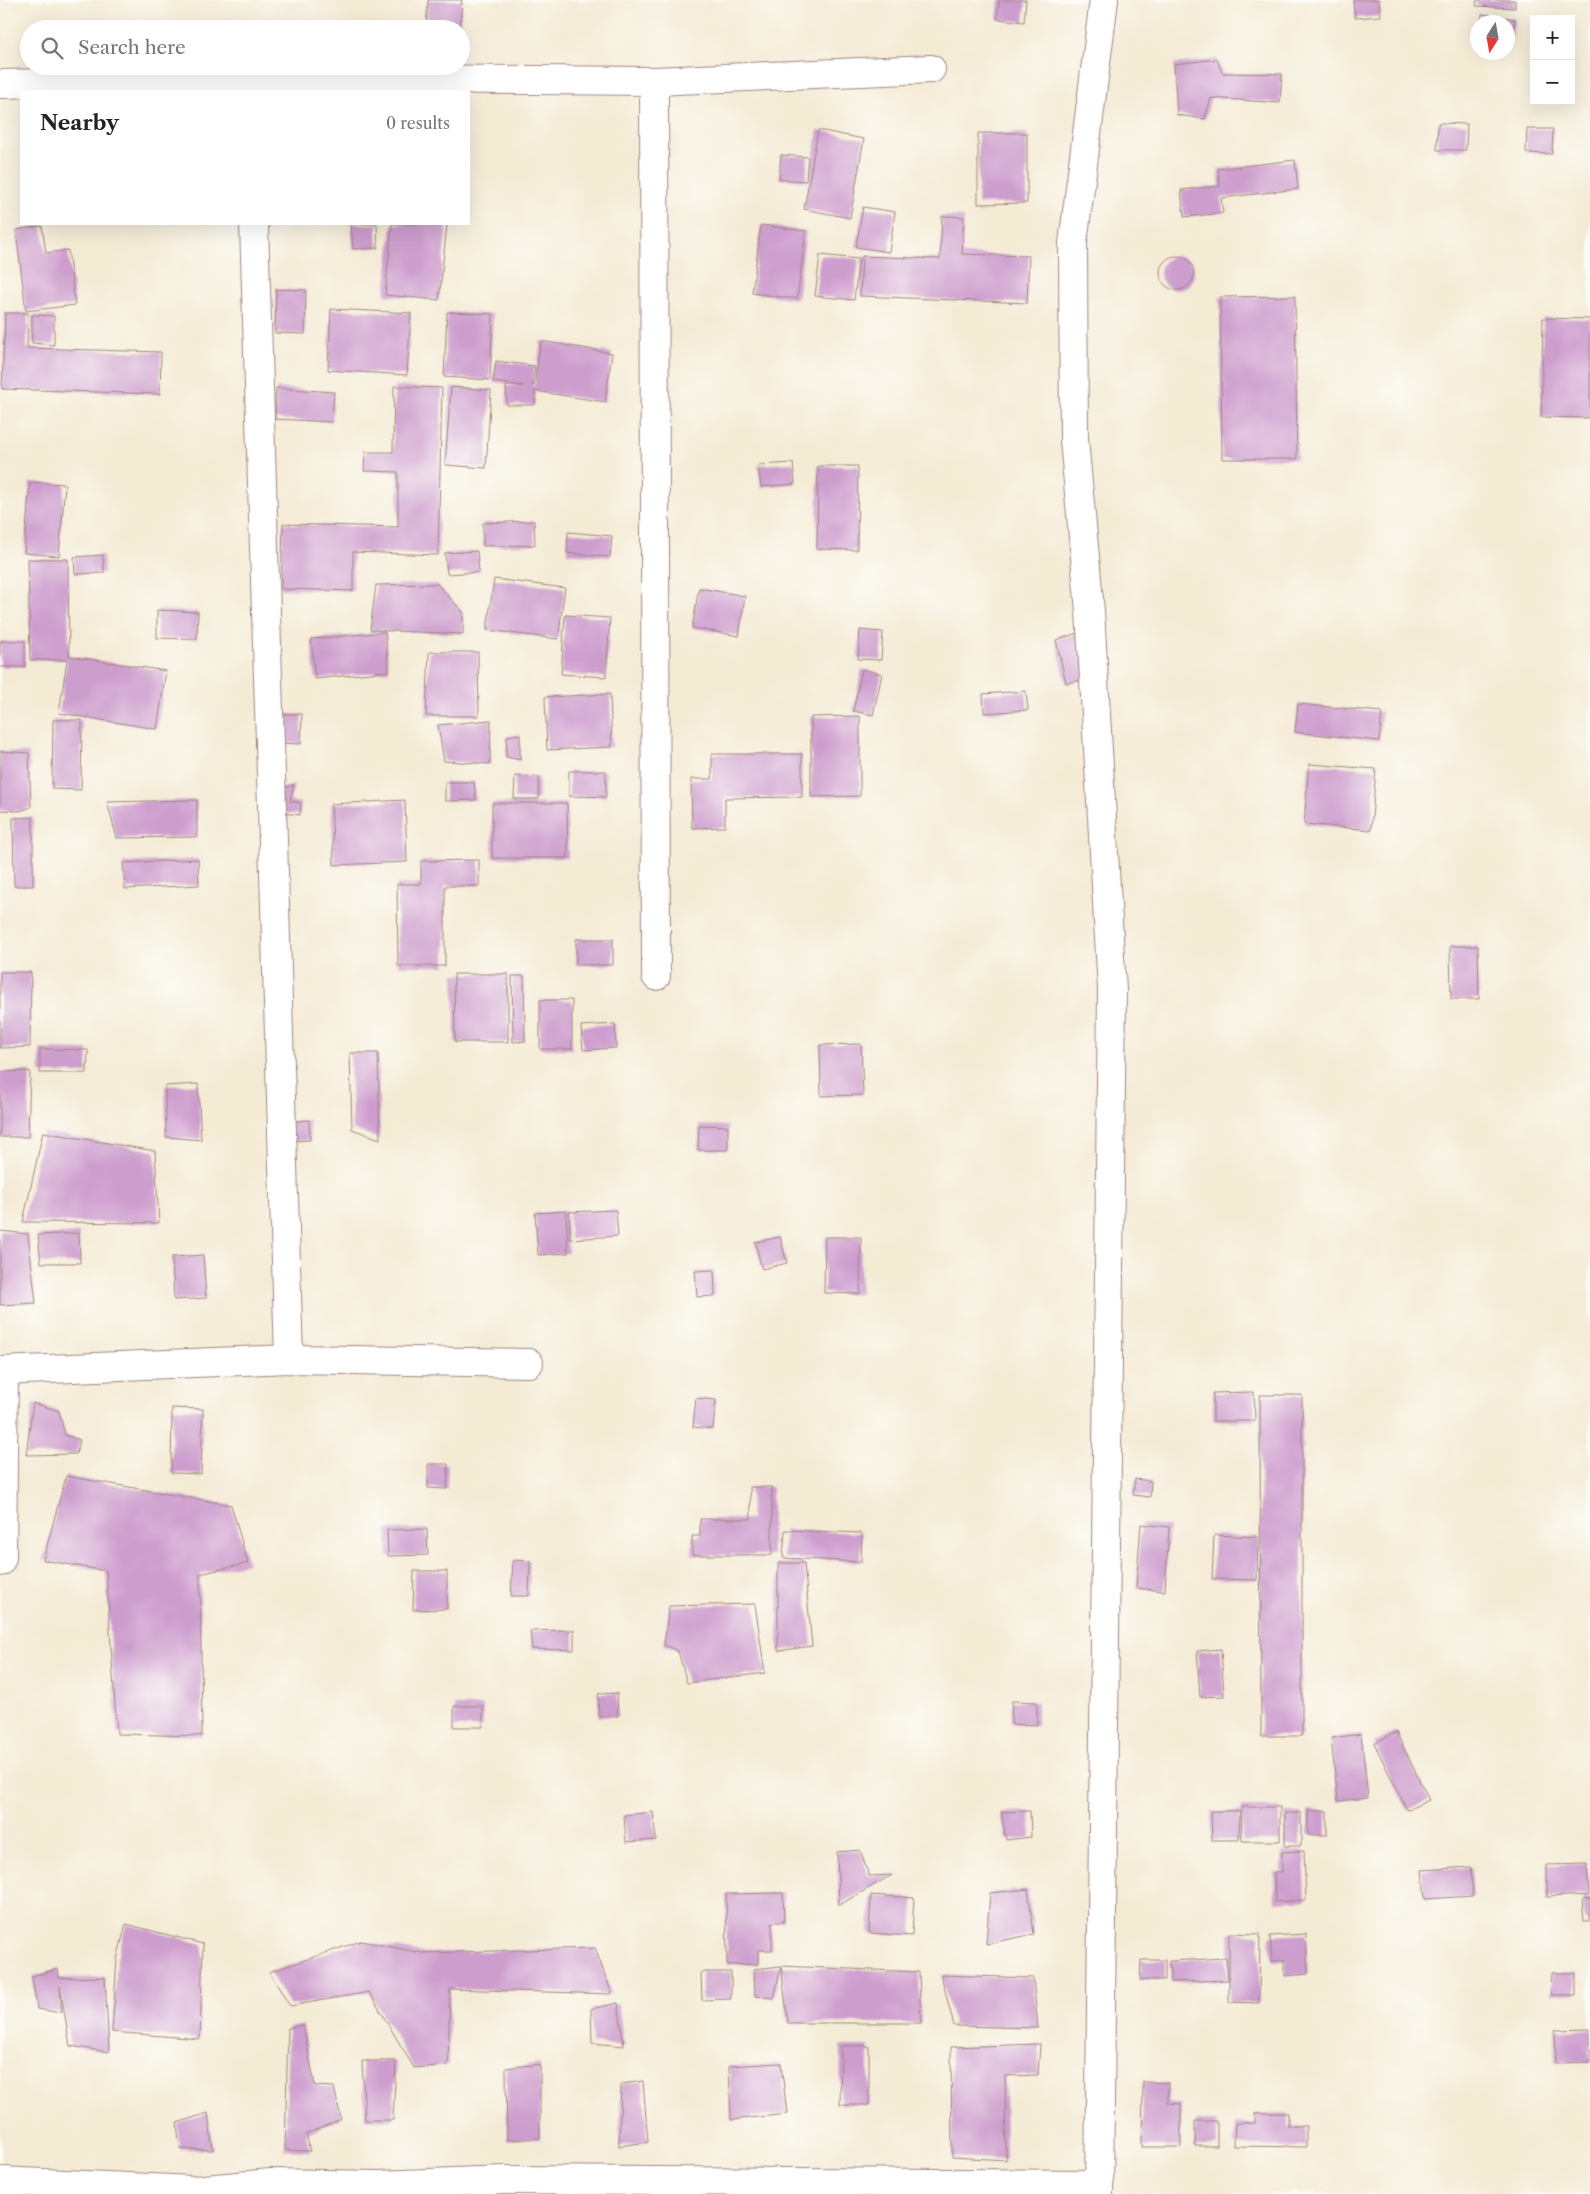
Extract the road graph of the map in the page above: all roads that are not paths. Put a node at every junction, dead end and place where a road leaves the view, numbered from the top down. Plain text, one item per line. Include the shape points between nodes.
1 (1104, 0) edge
2 (931, 69) dead end
3 (654, 81) junction
4 (0, 84) edge
5 (250, 85) edge
6 (254, 225) edge
7 (656, 976) dead end
8 (289, 1359) junction
9 (529, 1363) dead end
10 (2, 1371) edge
11 (0, 1562) edge
12 (0, 2181) edge
13 (1099, 2189) edge

1 - 13 street via 1073,243 1074,440 1090,611 1112,990
2 - 3 street
3 - 5 street
3 - 7 street
4 - 5 street
6 - 8 street
8 - 9 street
8 - 10 street
10 - 11 street
12 - 13 street via 193,2190 271,2183 378,2185 504,2180

